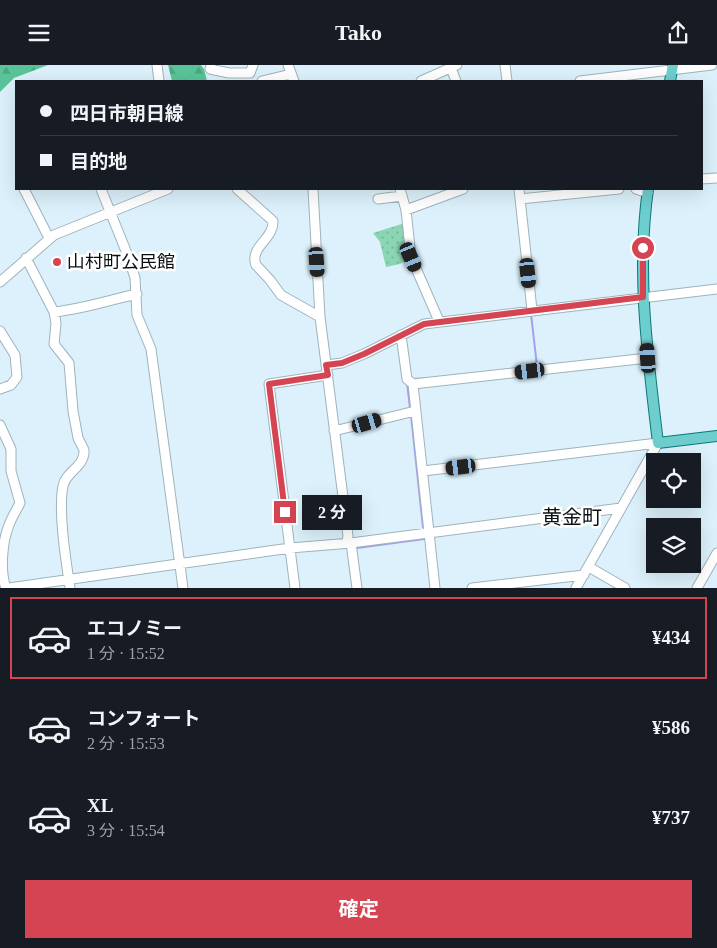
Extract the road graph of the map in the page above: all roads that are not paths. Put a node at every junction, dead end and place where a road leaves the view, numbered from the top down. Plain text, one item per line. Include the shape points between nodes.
1 (157, 65) edge
2 (211, 65) edge
3 (253, 65) edge
4 (505, 65) edge
5 (618, 65) edge
6 (712, 65) edge
7 (454, 67) edge
8 (672, 67) edge
9 (291, 73) edge
10 (619, 78) edge
11 (159, 80) edge
12 (266, 80) edge
13 (423, 80) edge
14 (456, 80) edge
15 (506, 80) edge
16 (592, 80) edge
17 (670, 80) edge
18 (717, 177) edge
19 (703, 179) edge
20 (25, 190) edge
21 (101, 190) edge
22 (166, 190) edge
23 (238, 190) edge
24 (313, 190) edge
25 (460, 190) edge
26 (519, 190) edge
27 (608, 190) edge
28 (648, 191) edge
29 (401, 192) edge
30 (378, 199) dead end
31 (520, 199) junction
32 (406, 210) junction
33 (110, 214) junction
34 (49, 238) junction
35 (26, 258) junction
36 (0, 282) edge
37 (717, 289) edge
38 (137, 294) junction
39 (643, 297) junction
40 (531, 311) junction
41 (54, 312) junction
42 (320, 317) junction
43 (439, 321) junction
44 (0, 331) edge
45 (401, 335) junction
46 (648, 358) junction
47 (326, 365) junction
48 (328, 375) junction
49 (410, 382) junction
50 (0, 389) edge
51 (412, 412) junction
52 (0, 425) edge
53 (334, 431) junction
54 (717, 436) edge
55 (658, 443) junction
56 (423, 471) junction
57 (621, 508) junction
58 (429, 533) junction
59 (349, 543) junction
60 (290, 548) junction
61 (717, 553) edge
62 (180, 564) junction
63 (587, 571) junction
64 (69, 584) edge
65 (8, 588) edge
66 (183, 588) edge
67 (296, 588) edge
68 (357, 588) edge
69 (435, 588) edge
70 (472, 588) edge
71 (576, 588) edge
72 (625, 588) edge
73 (697, 588) edge

1 - 11 street
2 - 3 street via 210,69 242,74 250,73
4 - 15 street
5 - 10 street
6 - 8 street
7 - 13 street
7 - 14 street
8 - 10 street
8 - 17 main road
9 - 12 street
10 - 16 street
18 - 19 street
20 - 34 street
21 - 33 street
22 - 33 street
23 - 42 street via 273,221 271,232 255,253 256,265 281,295
24 - 42 street
25 - 32 street
26 - 31 street
27 - 31 street
28 - 39 main road via 642,231
29 - 30 street
29 - 32 street
31 - 40 street
32 - 43 street via 411,257
33 - 34 street
33 - 38 street via 128,256
34 - 35 street
35 - 36 street
35 - 41 street
37 - 39 street
38 - 41 street via 92,307
38 - 62 street via 137,315 151,349
39 - 40 street
39 - 46 main road
40 - 43 street
41 - 64 street via 54,344 69,363 73,411 78,439 84,450 80,464 64,483 62,499
42 - 47 street
43 - 45 street via 415,327
44 - 50 street via 12,349 17,377 11,385
45 - 47 street via 349,360
45 - 49 street
46 - 49 street
46 - 55 main road
47 - 48 street
48 - 53 street
48 - 60 street via 269,384
49 - 51 street
51 - 53 street
51 - 56 street
52 - 65 street via 11,449 10,466 20,503 4,542 2,568
53 - 59 street
54 - 55 main road
55 - 56 street
55 - 57 street
56 - 58 street
57 - 58 street
57 - 63 street
58 - 59 street
58 - 69 street
59 - 60 street
59 - 68 street
60 - 62 street
60 - 67 street
61 - 73 street
62 - 64 street
62 - 66 street
63 - 70 street
63 - 71 street
63 - 72 street
64 - 65 street

